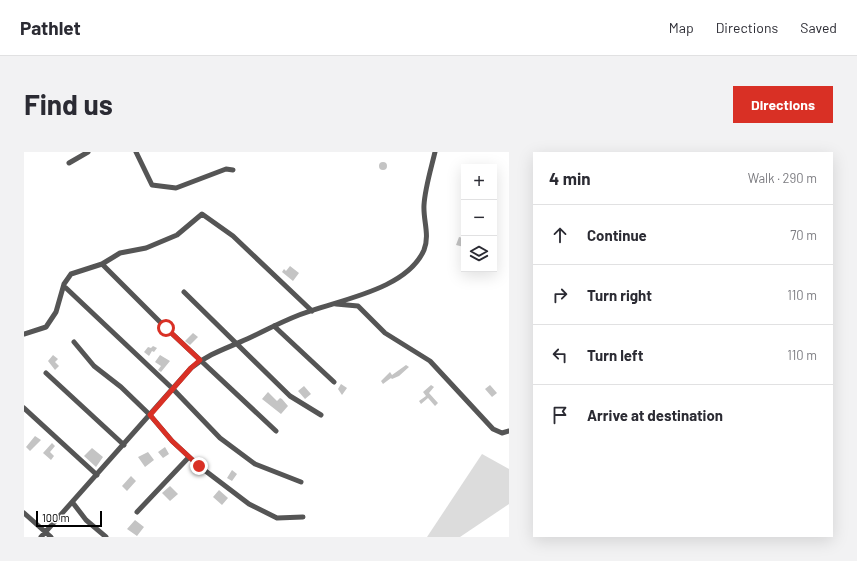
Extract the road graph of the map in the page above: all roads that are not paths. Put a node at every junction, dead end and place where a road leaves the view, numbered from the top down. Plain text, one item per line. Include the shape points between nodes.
1 (88, 152) edge
2 (136, 152) edge
3 (435, 152) edge
4 (69, 163) dead end
5 (234, 170) dead end
6 (102, 264) junction
7 (66, 288) dead end
8 (184, 292) dead end
9 (335, 304) junction
10 (312, 311) junction
11 (274, 326) junction
12 (24, 334) edge
13 (74, 342) dead end
14 (237, 343) junction
15 (200, 360) junction
16 (46, 373) dead end
17 (334, 382) dead end
18 (173, 389) junction
19 (24, 408) edge
20 (150, 415) junction
21 (321, 415) dead end
22 (276, 431) dead end
23 (509, 431) edge
24 (124, 445) junction
25 (189, 457) junction
26 (97, 475) junction
27 (301, 482) dead end
28 (73, 503) junction
29 (137, 512) dead end
30 (24, 513) edge
31 (303, 517) dead end
32 (45, 532) junction
33 (41, 537) edge
34 (51, 537) edge
35 (106, 537) edge

1 - 4 street
2 - 5 street via 152,185 176,188 226,169
3 - 9 street via 424,205 427,233 420,260 406,273 379,287
6 - 10 street via 120,253 146,248 177,235 202,214 234,236
6 - 12 street via 71,274 64,284 56,312 46,326
6 - 15 street
7 - 18 street
8 - 14 street
9 - 10 street
9 - 23 street via 358,306 385,333 430,361 493,428 502,433
10 - 11 street
11 - 14 street
11 - 17 street
13 - 20 street via 94,366
14 - 15 street
14 - 21 street via 290,396
15 - 18 street
15 - 22 street
16 - 24 street
18 - 20 street
18 - 27 street via 220,438 255,464
19 - 26 street
20 - 24 street
20 - 25 street
24 - 26 street
25 - 29 street
25 - 31 street via 249,504 277,518
26 - 28 street
28 - 32 street
28 - 35 street via 86,520
30 - 32 street
32 - 33 street
32 - 34 street

